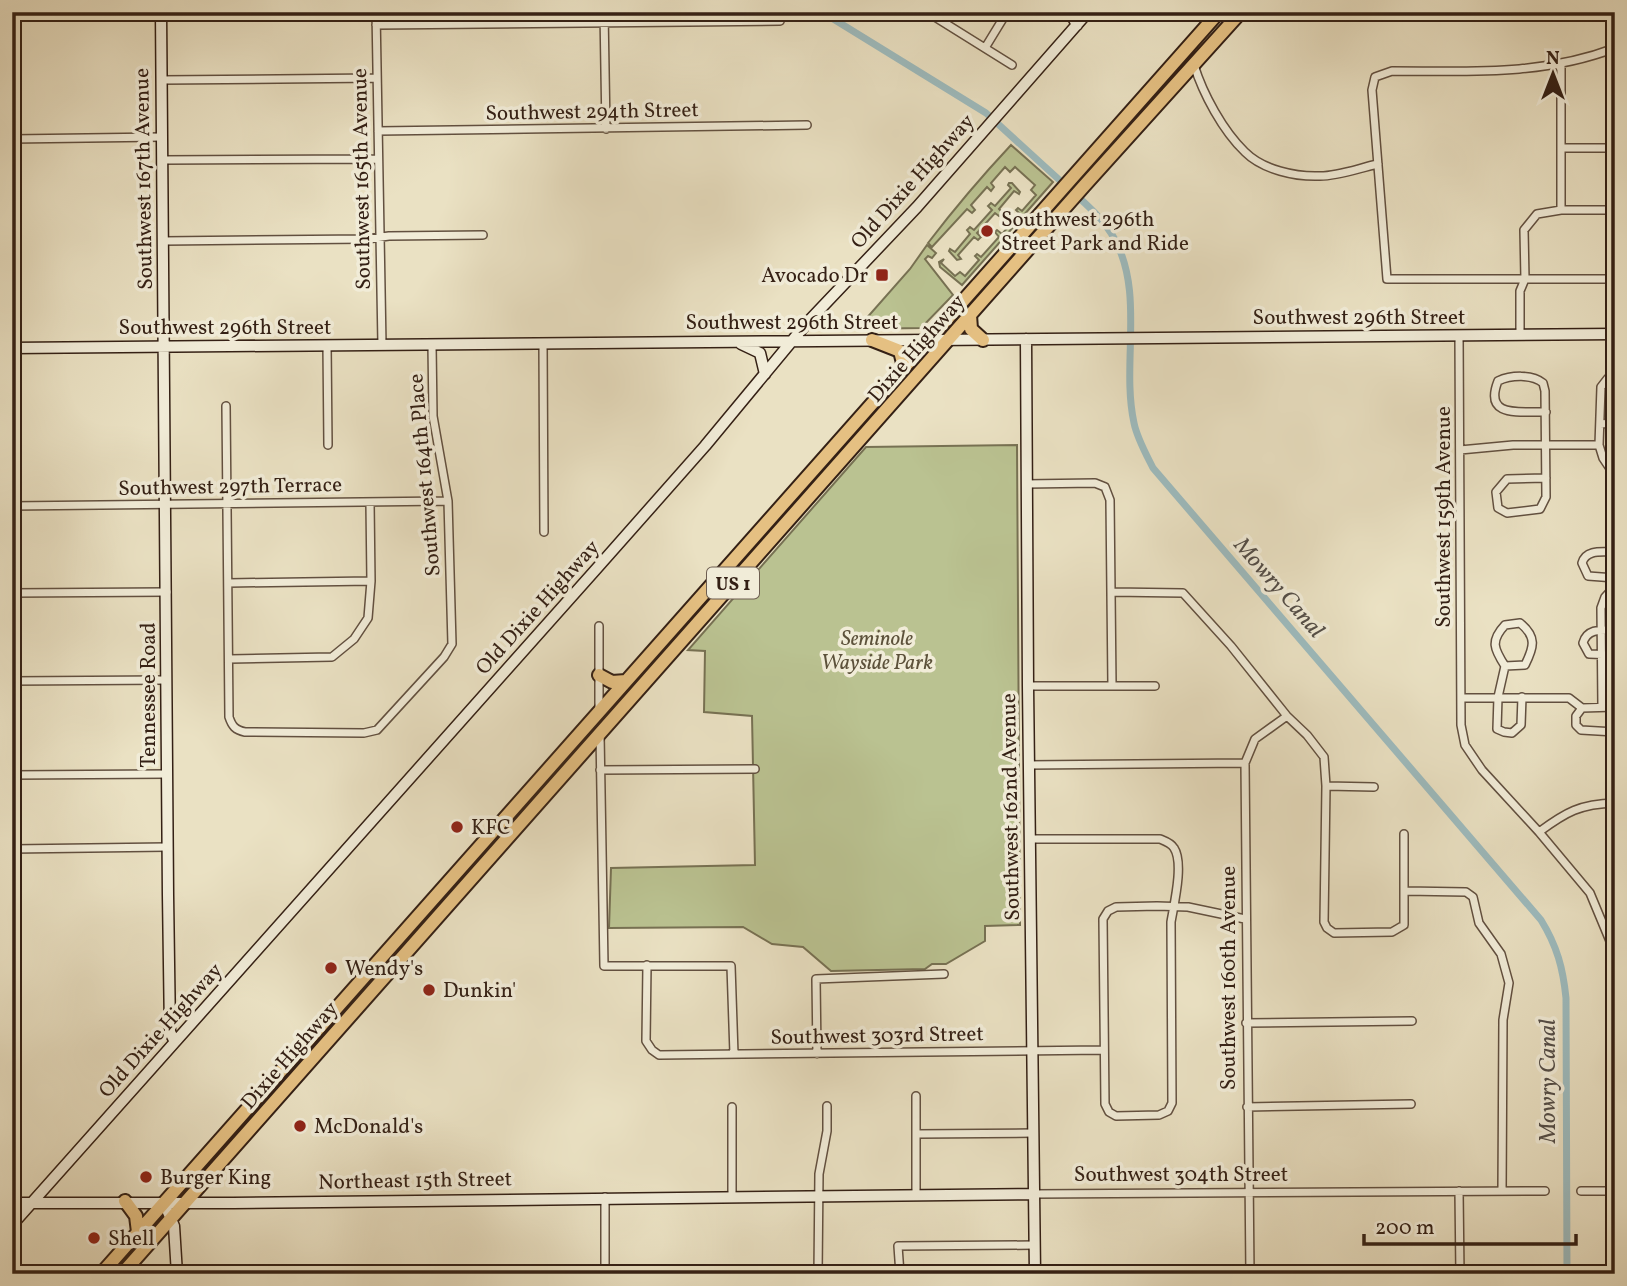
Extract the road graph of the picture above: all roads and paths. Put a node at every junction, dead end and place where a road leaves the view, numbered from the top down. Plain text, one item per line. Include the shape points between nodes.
1 (161, 12) edge
2 (376, 12) edge
3 (604, 12) edge
4 (927, 12) edge
5 (1007, 12) edge
6 (1070, 12) edge
7 (1088, 12) edge
8 (1219, 12) edge
9 (1230, 12) edge
10 (1241, 12) edge
11 (780, 21) dead end
12 (604, 23) junction
13 (376, 24) junction
14 (1077, 25) junction
15 (985, 48) junction
16 (1615, 48) edge
17 (1182, 53) junction
18 (1012, 65) dead end
19 (1194, 65) junction
20 (1561, 65) junction
21 (377, 78) junction
22 (162, 80) junction
23 (807, 124) dead end
24 (606, 129) junction
25 (377, 131) junction
26 (162, 138) junction
27 (12, 139) edge
28 (1125, 140) junction
29 (1562, 148) junction
30 (1615, 148) edge
31 (378, 159) junction
32 (163, 160) junction
33 (1378, 163) junction
34 (1561, 210) junction
35 (1615, 211) edge
36 (1026, 229) junction
37 (483, 235) dead end
38 (379, 238) junction
39 (164, 241) junction
40 (1525, 279) junction
41 (1615, 279) edge
42 (971, 315) junction
43 (812, 318) junction
44 (1615, 334) edge
45 (1459, 335) junction
46 (1520, 335) junction
47 (1026, 339) junction
48 (793, 340) junction
49 (822, 340) junction
50 (872, 340) junction
51 (984, 340) junction
52 (925, 341) junction
53 (947, 341) junction
54 (734, 342) junction
55 (543, 344) junction
56 (327, 345) junction
57 (382, 345) junction
58 (432, 345) junction
59 (164, 346) junction
60 (12, 348) edge
61 (904, 367) junction
62 (765, 374) junction
63 (1615, 378) edge
64 (226, 406) dead end
65 (1546, 411) junction
66 (1600, 424) junction
67 (1615, 424) edge
68 (328, 445) dead end
69 (1546, 445) junction
70 (1599, 445) junction
71 (833, 446) junction
72 (1460, 450) junction
73 (845, 456) junction
74 (1615, 476) edge
75 (1546, 478) junction
76 (1026, 484) junction
77 (448, 501) junction
78 (229, 503) junction
79 (370, 503) junction
80 (166, 504) junction
81 (12, 506) edge
82 (760, 528) junction
83 (544, 532) dead end
84 (778, 532) junction
85 (1615, 552) edge
86 (1615, 578) edge
87 (371, 580) junction
88 (229, 583) junction
89 (1615, 586) edge
90 (167, 592) junction
91 (1112, 592) junction
92 (12, 593) edge
93 (702, 618) junction
94 (599, 626) dead end
95 (1602, 630) junction
96 (1615, 630) edge
97 (1615, 655) edge
98 (1602, 656) junction
99 (230, 659) junction
100 (1505, 666) junction
101 (599, 675) junction
102 (629, 677) junction
103 (167, 680) junction
104 (12, 681) edge
105 (1112, 685) junction
106 (1028, 686) junction
107 (1155, 686) dead end
108 (1498, 697) junction
109 (1522, 697) junction
110 (1461, 698) junction
111 (1602, 707) junction
112 (1615, 707) edge
113 (1582, 708) junction
114 (599, 710) junction
115 (1287, 716) junction
116 (1615, 732) edge
117 (600, 734) junction
118 (1245, 763) junction
119 (1028, 765) junction
120 (569, 767) junction
121 (755, 769) dead end
122 (600, 770) junction
123 (167, 774) junction
124 (12, 775) edge
125 (1326, 786) junction
126 (1374, 787) dead end
127 (1615, 803) edge
128 (1539, 832) junction
129 (1404, 834) dead end
130 (1031, 839) junction
131 (167, 847) junction
132 (12, 849) edge
133 (446, 883) junction
134 (1405, 891) junction
135 (1173, 906) junction
136 (1245, 919) junction
137 (1615, 953) edge
138 (647, 965) junction
139 (393, 967) junction
140 (944, 974) dead end
141 (365, 975) junction
142 (1412, 1021) dead end
143 (1246, 1023) junction
144 (175, 1042) junction
145 (1032, 1050) junction
146 (1103, 1050) junction
147 (734, 1054) junction
148 (817, 1054) junction
149 (313, 1057) junction
150 (916, 1096) dead end
151 (1411, 1104) dead end
152 (732, 1107) dead end
153 (827, 1107) dead end
154 (1247, 1107) junction
155 (238, 1119) junction
156 (1033, 1133) junction
157 (917, 1134) junction
158 (1460, 1191) junction
159 (1502, 1191) junction
160 (1545, 1191) dead end
161 (1580, 1191) dead end
162 (1615, 1191) edge
163 (1247, 1192) junction
164 (1034, 1194) junction
165 (916, 1195) junction
166 (733, 1196) junction
167 (818, 1196) junction
168 (605, 1197) junction
169 (192, 1200) junction
170 (125, 1201) junction
171 (12, 1203) edge
172 (32, 1203) junction
173 (164, 1203) junction
174 (172, 1217) junction
175 (12, 1225) edge
176 (138, 1232) junction
177 (1035, 1245) junction
178 (101, 1274) edge
179 (122, 1274) edge
180 (177, 1274) edge
181 (605, 1274) edge
182 (818, 1274) edge
183 (900, 1274) edge
184 (1035, 1274) edge
185 (1250, 1274) edge
186 (1460, 1274) edge

1 - 22 street, Southwest 167th Avenue
2 - 13 street, Southwest 165th Avenue
3 - 12 street
4 - 15 street
5 - 15 street
6 - 14 street
7 - 14 street, Old Dixie Highway
8 - 17 highway, Dixie Highway / US 1
9 - 19 highway via 1193,54
10 - 19 highway, Dixie Highway / US 1
11 - 12 street
12 - 13 street
12 - 24 street
13 - 21 street, Southwest 165th Avenue
14 - 43 street, Old Dixie Highway
15 - 18 street
16 - 20 street
17 - 28 highway via 1178,69 1134,118
17 - 36 highway, Dixie Highway / US 1
19 - 28 highway, Dixie Highway / US 1
19 - 33 street via 1223,123 1246,153 1265,164 1292,175 1321,177
20 - 29 street
20 - 33 street via 1511,71 1392,71 1375,77 1371,90
21 - 22 street
21 - 25 street, Southwest 165th Avenue
22 - 26 street, Southwest 167th Avenue
23 - 24 street, Southwest 294th Street
24 - 25 street, Southwest 294th Street
25 - 31 street, Southwest 165th Avenue
26 - 27 street
26 - 32 street, Southwest 167th Avenue
28 - 42 highway, Dixie Highway / US 1
29 - 30 street
29 - 34 street
31 - 32 street
31 - 38 street, Southwest 165th Avenue
32 - 39 street, Southwest 167th Avenue
33 - 40 street via 1387,279
34 - 35 street
34 - 40 street via 1537,214 1524,230
36 - 52 highway, Dixie Highway / US 1
36 - 53 highway via 1018,247 951,324
37 - 38 street
38 - 39 street
38 - 57 street, Southwest 165th Avenue
39 - 59 street, Southwest 167th Avenue
40 - 41 street
40 - 46 street via 1520,291
42 - 51 highway via 971,329
42 - 53 highway, Dixie Highway / US 1
43 - 48 street, Old Dixie Highway
43 - 49 street
44 - 46 street, Southwest 296th Street
45 - 46 street, Southwest 296th Street
45 - 47 street, Southwest 296th Street
45 - 72 street, Southwest 159th Avenue
47 - 51 street, Southwest 296th Street
47 - 76 street, Southwest 162nd Avenue
48 - 49 street, Southwest 296th Street
48 - 54 street, Southwest 296th Street
48 - 62 street, Old Dixie Highway
49 - 50 street, Southwest 296th Street
50 - 52 street, Southwest 296th Street
50 - 61 highway via 900,351
51 - 53 street, Southwest 296th Street
52 - 53 street, Southwest 296th Street
52 - 61 highway, Dixie Highway / US 1
52 - 73 highway via 920,360 855,435
53 - 73 highway, Dixie Highway / US 1
54 - 55 street, Southwest 296th Street
54 - 62 street via 760,353
55 - 58 street, Southwest 296th Street
55 - 83 street
56 - 57 street, Southwest 296th Street
56 - 59 street, Southwest 296th Street
56 - 68 street
57 - 58 street, Southwest 296th Street
58 - 77 street, Southwest 164th Place via 433,416
59 - 60 street, Southwest 296th Street
59 - 80 street, Tennessee Road
61 - 71 highway, Dixie Highway / US 1
62 - 144 street, Old Dixie Highway
63 - 66 street via 1601,387
64 - 78 street
65 - 65 street via 1500,409 1494,391 1498,381 1539,380
65 - 69 street
66 - 67 street
66 - 70 street
69 - 70 street
69 - 72 street
69 - 75 street
70 - 74 street
71 - 82 highway, Dixie Highway / US 1
71 - 84 highway via 824,469 778,520
72 - 110 street, Southwest 159th Avenue
73 - 84 highway, Dixie Highway / US 1
75 - 75 street via 1546,497 1540,509 1507,513 1498,508 1496,492 1507,479
76 - 91 street via 1095,483 1105,487 1110,500
76 - 106 street, Southwest 162nd Avenue
77 - 79 street, Southwest 297th Terrace
77 - 99 street, Southwest 164th Place via 452,644 377,730 237,730 229,717
78 - 79 street, Southwest 297th Terrace
78 - 80 street, Southwest 297th Terrace
78 - 88 street
79 - 87 street
80 - 81 street, Southwest 297th Terrace
80 - 90 street, Tennessee Road
82 - 93 highway via 762,538 713,595
82 - 102 highway, Dixie Highway / US 1
84 - 93 highway, Dixie Highway / US 1
85 - 86 street via 1590,553 1582,564 1588,576
87 - 88 street
87 - 99 street via 368,618 354,639 332,657
88 - 99 street
89 - 95 street via 1603,601
90 - 92 street
90 - 103 street, Tennessee Road
91 - 105 street
91 - 115 street via 1183,593
93 - 117 highway, Dixie Highway / US 1
94 - 101 street
95 - 96 street
95 - 98 street
95 - 98 street via 1584,636 1583,643 1589,654
97 - 98 street
98 - 111 street
100 - 100 street via 1525,665 1531,653 1529,631 1520,623 1505,625 1497,634 1494,645
100 - 108 street
101 - 102 highway via 611,682
101 - 114 street
102 - 114 highway, US 1
102 - 117 highway via 629,688 602,720
103 - 104 street
103 - 123 street, Tennessee Road
105 - 106 street
105 - 107 street
106 - 119 street, Southwest 162nd Avenue
108 - 109 street
108 - 109 street via 1497,729 1504,733 1521,725
108 - 110 street
109 - 113 street via 1569,698
110 - 128 street, Southwest 159th Avenue via 1461,725 1470,754
111 - 112 street
111 - 113 street
113 - 116 street via 1576,716 1581,730
114 - 120 highway via 571,755
114 - 133 highway, US 1
115 - 118 street via 1255,739
115 - 125 street via 1324,757
117 - 120 highway, US 1
117 - 122 street
118 - 119 street
118 - 136 street, Southwest 160th Avenue
119 - 130 street, Southwest 162nd Avenue
120 - 139 highway, Dixie Highway / US 1
121 - 122 street
122 - 138 street via 604,965
123 - 124 street
123 - 131 street, Tennessee Road
125 - 126 street
125 - 134 street via 1327,928 1334,933 1392,932 1404,925
127 - 128 street via 1589,804
128 - 137 street, Southwest 159th Avenue via 1590,893
129 - 134 street
130 - 135 street via 1160,839 1177,854
130 - 145 street, Southwest 162nd Avenue
131 - 132 street
131 - 144 street, Tennessee Road via 170,1032
133 - 139 highway via 436,906 390,958
133 - 141 highway, Dixie Highway / US 1
134 - 159 street via 1466,892 1473,897 1479,923 1501,954 1510,983 1503,1020
135 - 136 street
135 - 146 street via 1116,907 1103,919
135 - 146 street via 1172,1103 1168,1111 1116,1116 1109,1112
136 - 143 street, Southwest 160th Avenue
138 - 147 street, Southwest 303rd Street via 646,1041 652,1050 659,1055
138 - 147 street via 731,966
139 - 149 highway, Dixie Highway / US 1
140 - 148 street via 816,979
141 - 149 highway via 368,982 322,1037
141 - 155 highway, Dixie Highway / US 1
142 - 143 street
143 - 154 street, Southwest 160th Avenue
144 - 172 street, Old Dixie Highway
145 - 146 street, Southwest 303rd Street
145 - 148 street, Southwest 303rd Street
145 - 156 street, Southwest 162nd Avenue
147 - 148 street, Southwest 303rd Street
149 - 169 highway, Dixie Highway / US 1
150 - 157 street
151 - 154 street
152 - 166 street
153 - 167 street
154 - 163 street, Southwest 160th Avenue
155 - 169 highway via 234,1134 192,1183
155 - 173 highway, Dixie Highway / US 1
156 - 157 street
156 - 164 street, Southwest 162nd Avenue
157 - 165 street
158 - 159 street, Southwest 304th Street
158 - 163 street, Southwest 304th Street
158 - 186 street
159 - 160 street, Southwest 304th Street
161 - 162 street
163 - 164 street, Southwest 304th Street
163 - 185 street, Southwest 160th Avenue
164 - 165 street, Southwest 304th Street
164 - 177 street, Southwest 162nd Avenue
165 - 167 street, Southwest 304th Street
166 - 167 street, Northeast 15th Street
166 - 168 street, Northeast 15th Street
167 - 182 street
168 - 169 street, Northeast 15th Street
168 - 181 street
169 - 173 street, Northeast 15th Street
169 - 174 highway, Dixie Highway / US 1
170 - 172 street, Northeast 15th Street
170 - 173 street, Northeast 15th Street
170 - 176 highway via 136,1216
171 - 172 street, Northeast 15th Street
172 - 175 street, Old Dixie Highway
173 - 174 street
173 - 176 highway, Dixie Highway / US 1
174 - 179 highway, Dixie Highway / US 1
174 - 180 street
176 - 178 highway, Dixie Highway / US 1
177 - 183 street via 898,1246
177 - 184 street, Southwest 162nd Avenue

